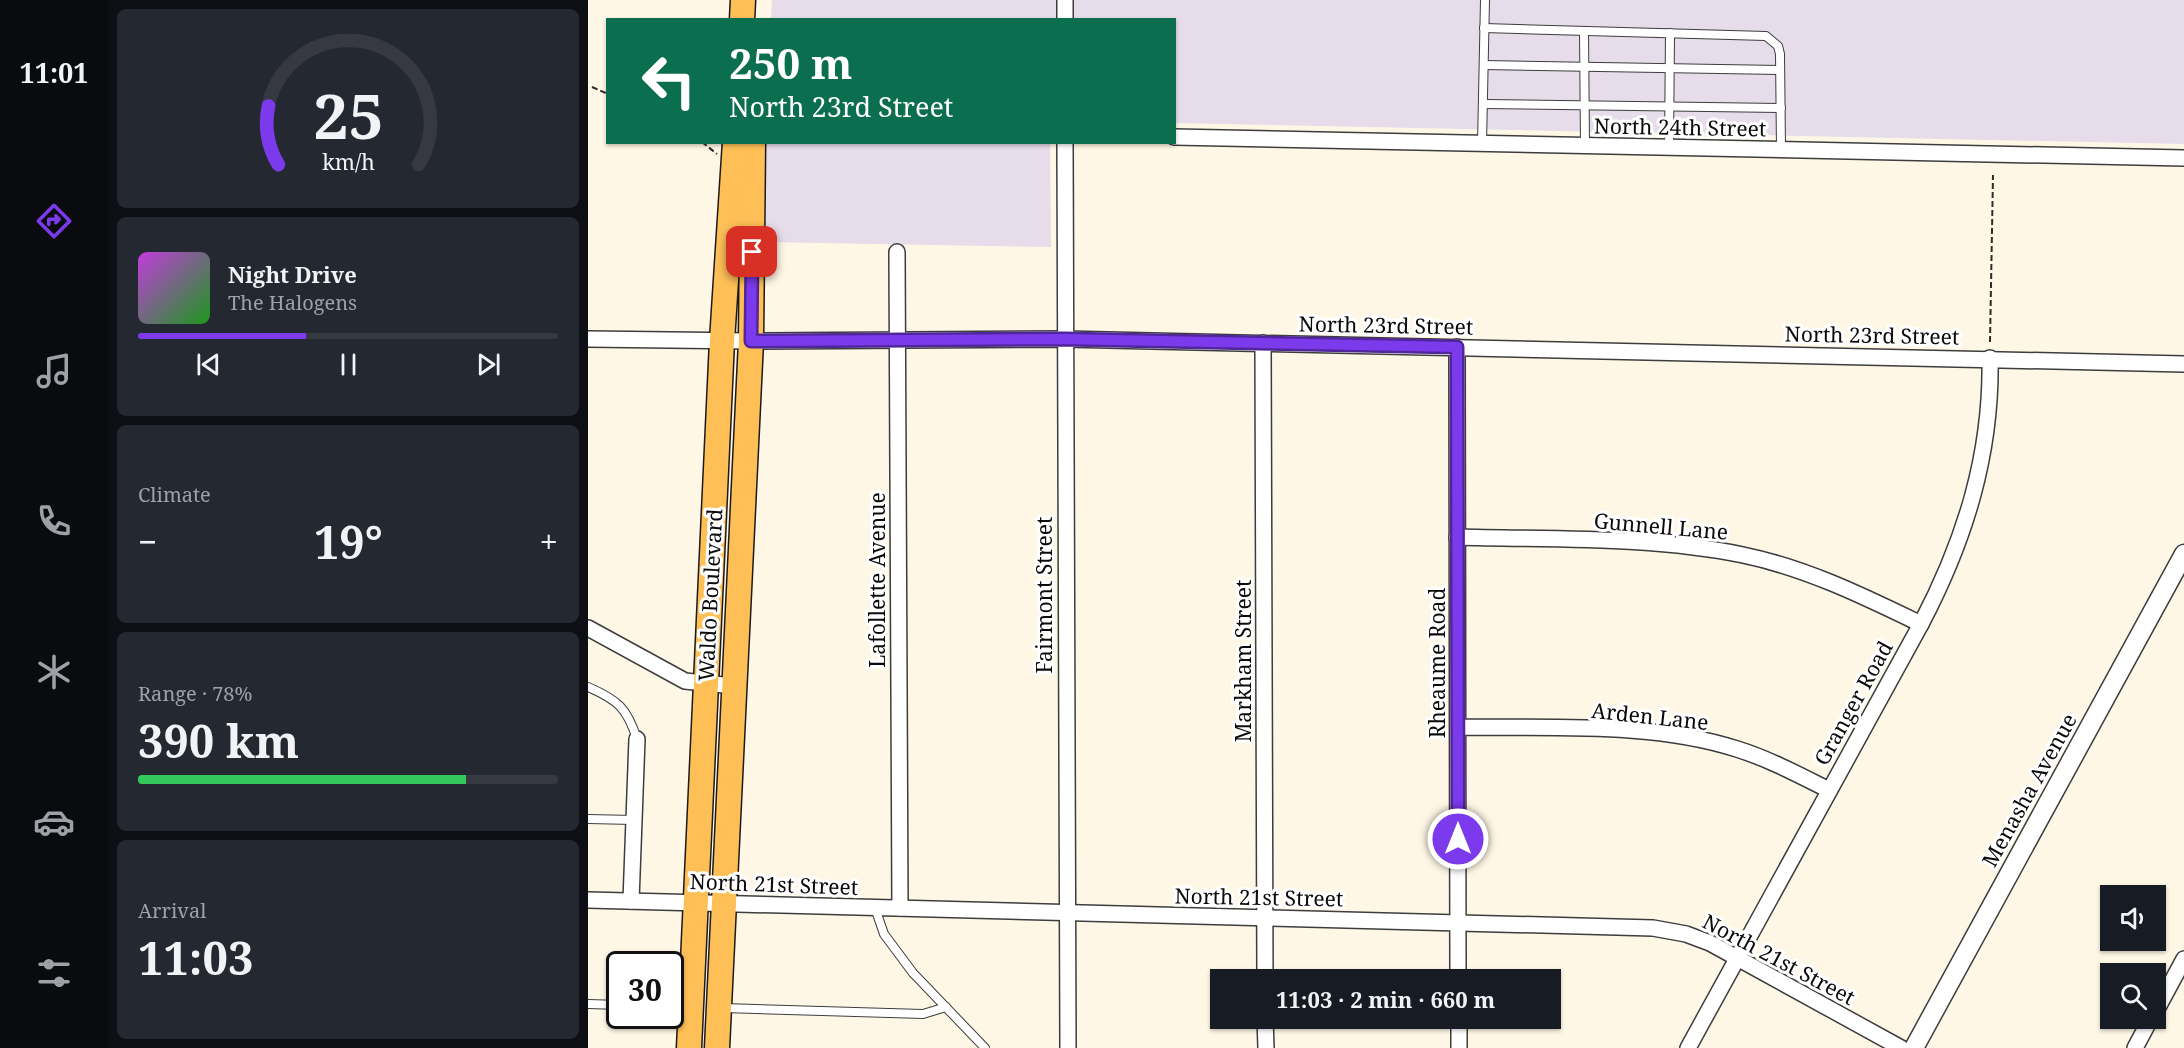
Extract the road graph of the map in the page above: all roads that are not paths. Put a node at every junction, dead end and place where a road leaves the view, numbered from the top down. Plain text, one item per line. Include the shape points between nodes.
1 (743, 0) edge
2 (759, 0) edge
3 (1065, 0) edge
4 (1485, 0) edge
5 (742, 18) edge
6 (758, 18) edge
7 (1065, 18) edge
8 (1484, 28) junction
9 (1584, 31) junction
10 (1670, 33) junction
11 (1484, 65) junction
12 (1584, 67) junction
13 (1670, 69) junction
14 (1780, 70) junction
15 (1484, 104) junction
16 (1584, 106) junction
17 (1670, 107) junction
18 (1780, 108) junction
19 (1176, 137) edge
20 (753, 144) edge
21 (1065, 144) edge
22 (1482, 144) junction
23 (1585, 146) junction
24 (1669, 147) junction
25 (1781, 150) junction
26 (729, 151) edge
27 (2184, 158) edge
28 (897, 252) dead end
29 (588, 339) edge
30 (897, 339) junction
31 (1064, 339) junction
32 (723, 341) junction
33 (751, 341) junction
34 (1263, 343) junction
35 (1457, 347) junction
36 (1990, 358) junction
37 (2184, 364) edge
38 (1457, 537) junction
39 (2184, 554) edge
40 (1920, 624) junction
41 (588, 628) edge
42 (705, 684) junction
43 (733, 686) junction
44 (588, 687) edge
45 (1458, 727) junction
46 (637, 739) joint
47 (1829, 790) junction
48 (588, 819) edge
49 (634, 820) junction
50 (588, 900) edge
51 (631, 901) junction
52 (695, 903) junction
53 (723, 904) junction
54 (874, 908) junction
55 (900, 908) junction
56 (1065, 913) junction
57 (1264, 919) junction
58 (1458, 923) junction
59 (1737, 958) junction
60 (2184, 959) edge
61 (1265, 969) edge
62 (1458, 969) edge
63 (684, 979) edge
64 (2166, 992) edge
65 (588, 1004) edge
66 (606, 1005) edge
67 (946, 1007) junction
68 (719, 1008) junction
69 (684, 1025) edge
70 (1265, 1029) edge
71 (1459, 1029) edge
72 (2145, 1029) edge
73 (689, 1048) edge
74 (717, 1048) edge
75 (985, 1048) edge
76 (1068, 1048) edge
77 (1266, 1048) edge
78 (1459, 1048) edge
79 (1688, 1048) edge
80 (1901, 1048) edge
81 (1914, 1048) edge
82 (2135, 1048) edge

1 - 5 main road
2 - 6 main road
3 - 7 street
4 - 8 lane
8 - 9 lane
8 - 11 lane
9 - 10 lane
9 - 12 lane
10 - 13 lane
10 - 14 lane via 1766,36 1778,46
11 - 12 lane
11 - 15 lane
12 - 13 lane
12 - 16 lane
13 - 14 lane
13 - 17 lane
14 - 18 lane
15 - 16 lane
15 - 22 lane
16 - 17 lane
16 - 23 lane
17 - 18 lane
17 - 24 lane
18 - 25 lane
19 - 22 street, North 24th Street
20 - 33 main road, Waldo Boulevard
21 - 31 street, Fairmont Street
22 - 23 street, North 24th Street
23 - 24 street, North 24th Street
24 - 25 street, North 24th Street
25 - 27 street, North 24th Street
26 - 32 main road, Waldo Boulevard
28 - 30 street, Lafollette Avenue
29 - 32 street, North 23rd Street
30 - 31 street, North 23rd Street
30 - 33 street, North 23rd Street
30 - 55 street, Lafollette Avenue
31 - 34 street, North 23rd Street
31 - 56 street, Fairmont Street
32 - 33 street, North 23rd Street
32 - 42 main road, Waldo Boulevard
33 - 43 main road, Waldo Boulevard
34 - 35 street, North 23rd Street
34 - 57 street, Markham Street
35 - 36 street, North 23rd Street
35 - 38 street, Rheaume Road
36 - 37 street, North 23rd Street
36 - 40 street, Granger Road via 1991,400 1976,489 1954,556
38 - 40 street, Gunnell Lane via 1645,542 1744,555 1827,580
38 - 45 street, Rheaume Road
39 - 81 street, Menasha Avenue
40 - 47 street, Granger Road
41 - 42 street via 680,679
42 - 43 street
42 - 52 main road, Waldo Boulevard
43 - 53 main road, Waldo Boulevard
44 - 46 lane via 604,693 629,714
45 - 47 street, Arden Lane via 1618,730 1691,737 1747,752
45 - 58 street, Rheaume Road
46 - 49 street
47 - 59 street, Granger Road
48 - 49 lane
49 - 51 street
50 - 51 street, North 21st Street
51 - 52 street, North 21st Street
52 - 53 street, North 21st Street
52 - 63 main road, Waldo Boulevard
53 - 54 street, North 21st Street
53 - 68 main road, Waldo Boulevard
54 - 55 street, North 21st Street
54 - 67 lane via 884,934
55 - 56 street, North 21st Street
56 - 57 street, North 21st Street
56 - 76 street, Fairmont Street
57 - 58 street, North 21st Street
57 - 61 street, Markham Street
58 - 59 street, North 21st Street via 1653,928 1686,934
58 - 62 street, Rheaume Road
59 - 79 street, Granger Road
59 - 80 street, North 21st Street
60 - 64 street
65 - 66 lane
67 - 68 lane via 923,1014
67 - 75 lane
68 - 74 main road, Waldo Boulevard
69 - 73 main road, Waldo Boulevard
70 - 77 street
71 - 78 street
72 - 82 street

